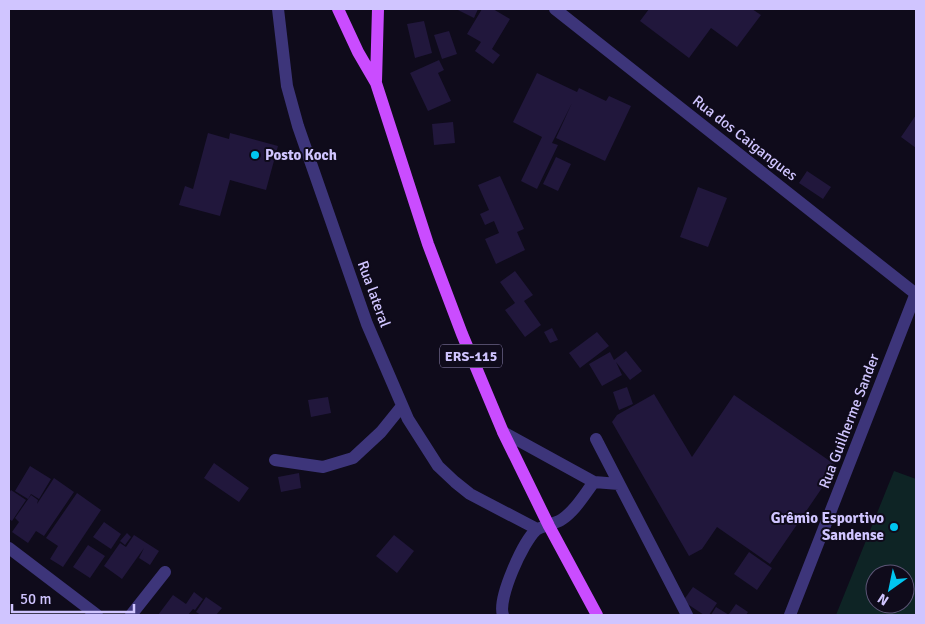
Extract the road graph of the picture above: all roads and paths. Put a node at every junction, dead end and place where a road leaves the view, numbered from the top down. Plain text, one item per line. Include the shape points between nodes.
1 (278, 9) edge
2 (338, 9) edge
3 (378, 9) edge
4 (555, 9) edge
5 (376, 83) junction
6 (916, 293) edge
7 (402, 406) junction
8 (503, 432) junction
9 (596, 439) dead end
10 (275, 460) dead end
11 (594, 482) junction
12 (619, 484) junction
13 (543, 528) junction
14 (9, 548) edge
15 (165, 572) dead end
16 (97, 615) edge
17 (131, 615) edge
18 (503, 615) edge
19 (597, 615) edge
20 (687, 615) edge
21 (790, 615) edge

1 - 7 street, Rua lateral via 287,86 298,126 367,324
2 - 5 main road, ERS-115
3 - 5 main road, ERS-115
4 - 6 street, Rua dos Caigangues
5 - 8 main road, ERS-115 via 432,253
6 - 21 street, Rua Guilherme Sander
7 - 10 street via 381,432 353,458 323,467
7 - 13 street, Rua lateral via 438,466 454,482 470,494
8 - 11 street
8 - 13 main road, ERS-115
9 - 12 street
11 - 12 street
11 - 13 street via 572,511
12 - 20 street
13 - 18 street via 517,558 502,605
13 - 19 main road, ERS-115
14 - 16 street
15 - 17 street

